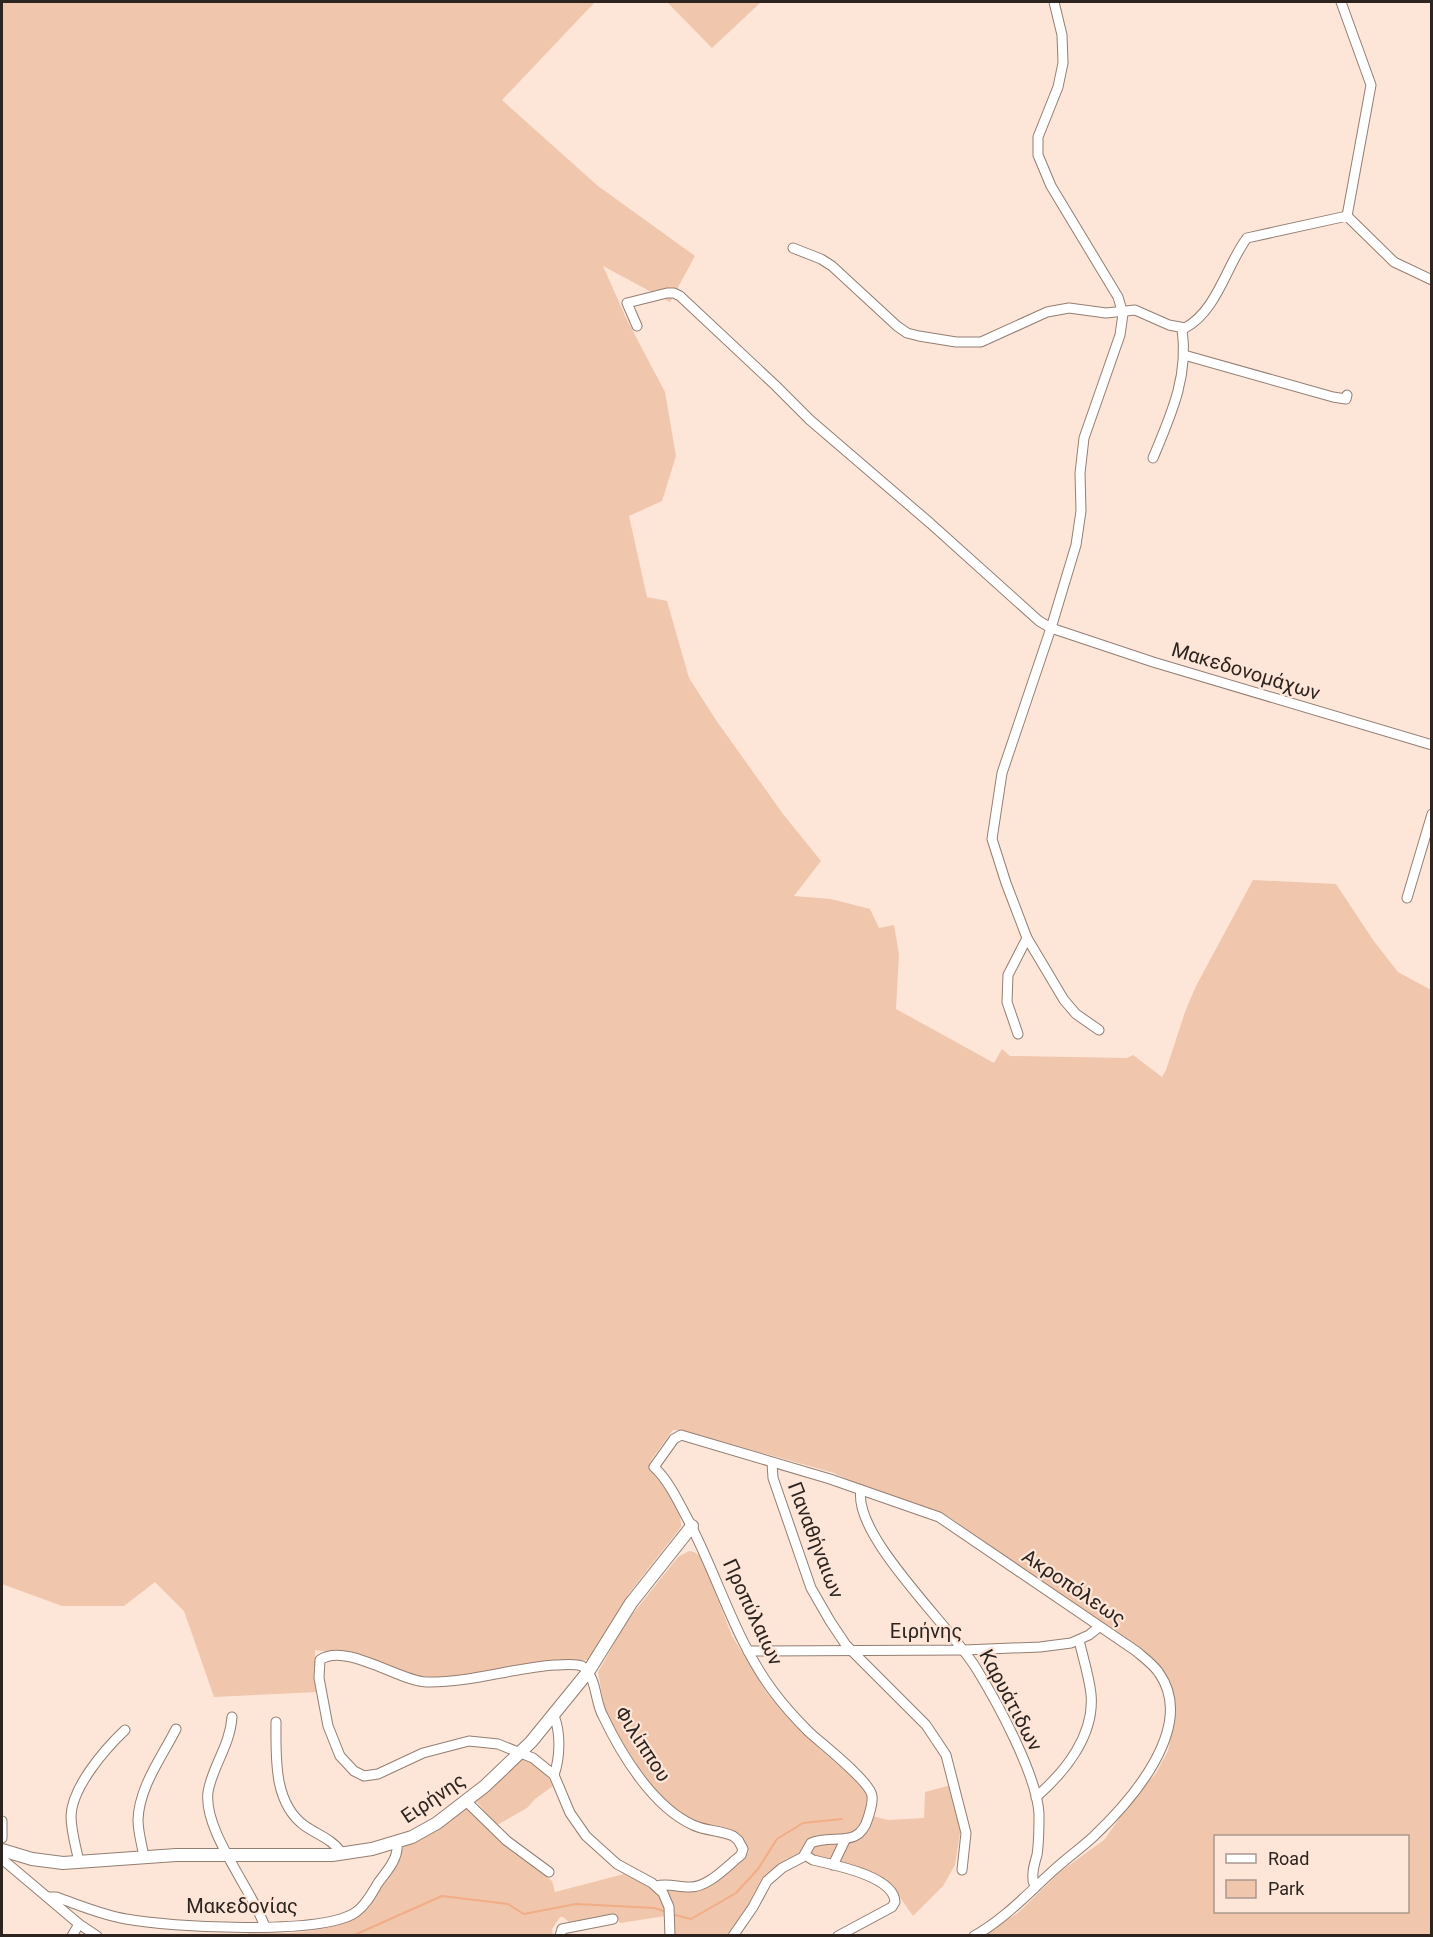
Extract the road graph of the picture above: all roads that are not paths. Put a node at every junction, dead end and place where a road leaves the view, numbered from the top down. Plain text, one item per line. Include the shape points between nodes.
1 (1054, 2) edge
2 (1341, 2) edge
3 (1347, 216) junction
4 (793, 248) dead end
5 (1431, 280) edge
6 (1123, 310) junction
7 (637, 326) dead end
8 (1182, 328) junction
9 (1184, 355) junction
10 (1347, 395) dead end
11 (1153, 458) dead end
12 (1051, 628) junction
13 (1431, 746) edge
14 (1431, 814) edge
15 (1407, 898) dead end
16 (1028, 938) junction
17 (1099, 1030) dead end
18 (1018, 1034) dead end
19 (772, 1463) junction
20 (654, 1467) joint
21 (861, 1490) junction
22 (692, 1526) junction
23 (1099, 1627) junction
24 (1078, 1640) junction
25 (964, 1650) junction
26 (748, 1651) junction
27 (852, 1651) junction
28 (588, 1672) junction
29 (554, 1716) junction
30 (232, 1717) dead end
31 (276, 1722) dead end
32 (176, 1729) dead end
33 (125, 1730) dead end
34 (521, 1752) junction
35 (554, 1775) junction
36 (1036, 1797) junction
37 (466, 1801) junction
38 (2, 1821) edge
39 (2, 1838) edge
40 (845, 1840) junction
41 (397, 1843) junction
42 (2, 1850) edge
43 (342, 1854) junction
44 (228, 1855) junction
45 (805, 1855) junction
46 (144, 1857) junction
47 (2, 1859) edge
48 (79, 1862) junction
49 (832, 1865) junction
50 (962, 1870) dead end
51 (549, 1872) dead end
52 (656, 1886) junction
53 (1036, 1886) junction
54 (48, 1897) junction
55 (613, 1919) dead end
56 (79, 1924) junction
57 (265, 1927) junction
58 (72, 1935) edge
59 (97, 1935) edge
60 (560, 1935) edge
61 (670, 1935) edge
62 (733, 1935) edge
63 (838, 1935) edge
64 (974, 1935) edge

1 - 6 street via 1062,35 1063,63 1038,137 1038,154 1052,186
2 - 3 street via 1371,86
3 - 5 street via 1394,262
3 - 8 street via 1247,238 1217,293 1194,322
4 - 6 street via 832,266 897,326 919,336 981,342 1054,310
6 - 8 street via 1135,310
6 - 12 street via 1118,342 1084,438 1076,545
7 - 12 street, Μακεδονομάχων via 627,303 667,293 680,296 810,420
8 - 9 street
9 - 10 street via 1333,397 1346,399
9 - 11 street via 1176,397
12 - 13 street, Μακεδονομάχων
12 - 16 street via 1002,773 992,838
14 - 15 street
16 - 17 street via 1070,1007
16 - 18 street via 1008,975 1007,1002
19 - 20 street, Ακροπόλεως via 681,1436 674,1439
19 - 21 street, Ακροπόλεως
19 - 27 street, Παναθήναιων via 772,1475 811,1588
20 - 22 street, Προπύλαιων
21 - 23 street, Ακροπόλεως via 948,1522
21 - 25 street, Καρυάτιδων via 861,1511 874,1534 906,1581
22 - 26 street, Προπύλαιων
22 - 28 street, Ειρήνης via 625,1611
23 - 24 street, Ειρήνης
23 - 53 street, Ακροπόλεως via 1136,1651 1160,1675 1170,1699 1167,1730 1155,1764 1120,1808
24 - 25 street, Ειρήνης via 1051,1646
24 - 36 street via 1091,1695 1088,1720 1072,1756
25 - 27 street, Ειρήνης
25 - 36 street, Καρυάτιδων via 995,1702
26 - 27 street, Ειρήνης
26 - 40 street, Προπύλαιων via 780,1701 870,1790 865,1828
27 - 50 street, Παναθήναιων via 926,1725 946,1755 966,1833
28 - 29 street, Ειρήνης
28 - 34 street via 577,1664 424,1682 364,1660 338,1656 322,1658 318,1666 328,1726 342,1758 358,1774 378,1774 423,1753 469,1741 493,1742
28 - 52 street, Φιλίππου via 606,1722 659,1801 692,1825 733,1836 743,1849 699,1886
29 - 34 street, Ειρήνης
29 - 35 street via 558,1734
30 - 44 street via 230,1734 208,1793 212,1823
31 - 43 street via 277,1769 286,1802 300,1822 329,1840
32 - 46 street via 145,1788 140,1807 138,1824
33 - 48 street via 103,1754 75,1800 71,1819
34 - 35 street
34 - 37 street, Ειρήνης
35 - 52 street via 570,1813 586,1836 617,1864
36 - 53 street, Καρυάτιδων
37 - 41 street, Ειρήνης via 432,1826
37 - 51 street via 507,1841
38 - 39 street
40 - 45 street via 813,1842
40 - 49 street
41 - 43 street, Ειρήνης
41 - 57 street, Μακεδονίας via 392,1863 356,1912 326,1923
42 - 48 street, Ειρήνης via 47,1861
43 - 44 street, Ειρήνης
44 - 46 street, Ειρήνης
44 - 57 street
45 - 49 street
45 - 62 street via 769,1879
46 - 48 street, Ειρήνης
47 - 54 street
49 - 63 street via 880,1881 892,1890 895,1898 890,1908
52 - 61 street via 668,1903
53 - 64 street, Ακροπόλεως
54 - 56 street
54 - 57 street, Μακεδονίας via 138,1921
55 - 60 street via 562,1929
56 - 58 street
56 - 59 street

